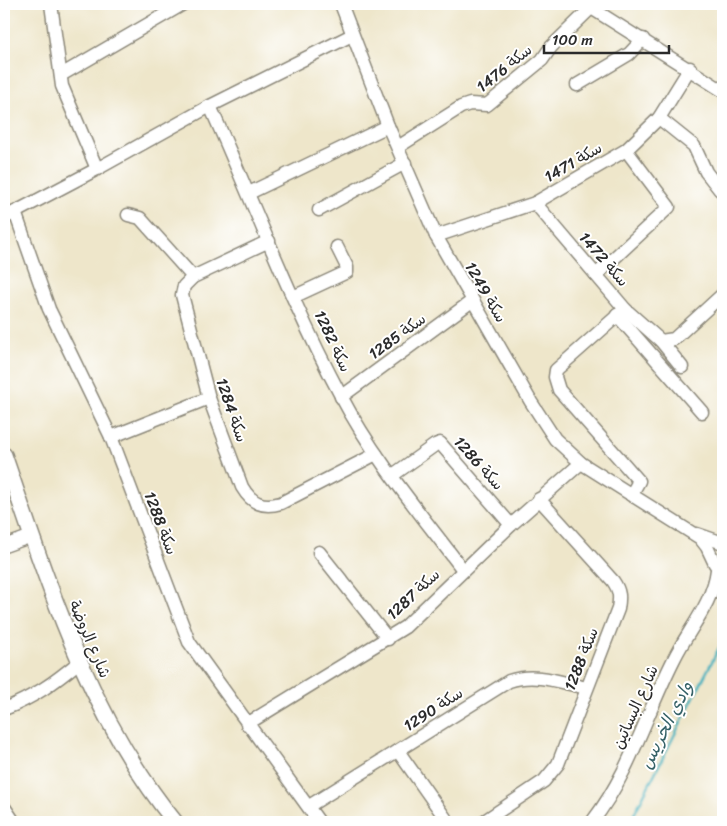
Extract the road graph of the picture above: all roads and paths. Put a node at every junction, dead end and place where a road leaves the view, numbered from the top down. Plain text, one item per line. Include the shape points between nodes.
1 (52, 4) edge
2 (341, 4) edge
3 (612, 4) edge
4 (175, 6) edge
5 (593, 8) edge
6 (352, 36) junction
7 (643, 39) junction
8 (690, 68) junction
9 (61, 75) junction
10 (577, 85) dead end
11 (723, 91) edge
12 (210, 106) junction
13 (659, 118) junction
14 (388, 126) junction
15 (398, 147) junction
16 (626, 150) junction
17 (405, 163) junction
18 (97, 169) junction
19 (720, 190) dead end
20 (249, 193) junction
21 (534, 203) junction
22 (319, 210) dead end
23 (10, 215) edge
24 (128, 215) dead end
25 (436, 236) junction
26 (269, 241) junction
27 (337, 247) dead end
28 (596, 275) junction
29 (194, 277) junction
30 (723, 294) edge
31 (294, 297) junction
32 (472, 301) junction
33 (621, 312) junction
34 (656, 338) junction
35 (682, 367) dead end
36 (341, 397) junction
37 (209, 398) junction
38 (702, 412) dead end
39 (111, 438) junction
40 (4, 454) edge
41 (376, 454) junction
42 (581, 463) junction
43 (393, 475) junction
44 (631, 495) junction
45 (539, 499) junction
46 (511, 525) junction
47 (688, 530) junction
48 (32, 536) junction
49 (723, 543) edge
50 (4, 546) edge
51 (723, 548) edge
52 (320, 552) dead end
53 (464, 570) junction
54 (718, 571) edge
55 (723, 589) edge
56 (706, 603) junction
57 (388, 638) junction
58 (79, 662) junction
59 (586, 688) junction
60 (4, 709) edge
61 (247, 724) junction
62 (398, 751) junction
63 (309, 806) junction
64 (4, 807) edge
65 (14, 822) edge
66 (175, 822) edge
67 (318, 822) edge
68 (448, 822) edge
69 (483, 822) edge
70 (592, 822) edge

1 - 9 street
2 - 6 street, سكة 1249
3 - 5 street, سكة 1476
4 - 9 street
5 - 7 street
5 - 15 street, سكة 1476 via 551,47 542,60 487,105 461,107
6 - 12 street
6 - 14 street, سكة 1249
7 - 8 street
7 - 10 street via 629,54
8 - 11 street
8 - 13 street, سكة 1471
9 - 18 street via 68,101
12 - 18 street
12 - 20 street, سكة 1282
13 - 16 street, سكة 1471
13 - 19 street via 694,146 706,172
14 - 15 street, سكة 1249
14 - 20 street
15 - 17 street, سكة 1249
16 - 21 street, سكة 1471
16 - 28 street via 669,207
17 - 22 street
17 - 25 street, سكة 1249
18 - 23 street
20 - 26 street, سكة 1282
21 - 25 street, سكة 1471
21 - 28 street, سكة 1472
23 - 39 street, سكة 1288 via 49,309
24 - 29 street via 140,218
25 - 32 street, سكة 1249
26 - 29 street
26 - 31 street, سكة 1282
27 - 31 street via 347,272
28 - 33 street, سكة 1472
29 - 37 street, سكة 1284 via 184,286 182,294
30 - 34 street via 674,339
31 - 36 street, سكة 1282
32 - 36 street, سكة 1285
32 - 42 street, سكة 1249 via 555,439
33 - 34 street, سكة 1472
33 - 38 street
33 - 44 street via 556,370 555,378 559,390 639,481
34 - 35 street, سكة 1472
36 - 41 street, سكة 1282
37 - 39 street
37 - 41 street, سكة 1284 via 242,487 257,504 281,503
39 - 61 street, سكة 1288 via 189,642
40 - 48 main road, شارع الروضة
41 - 43 street, سكة 1282
42 - 44 street, سكة 1249
42 - 45 street, سكة 1287
43 - 46 street, سكة 1286 via 440,443
43 - 53 street, سكة 1282
44 - 47 street, سكة 1249
45 - 46 street, سكة 1287
45 - 59 street, سكة 1288 via 618,589 620,597
46 - 53 street, سكة 1287
47 - 49 street, سكة 1249
47 - 54 street, سكة 1249 via 704,543
48 - 50 street
48 - 58 main road, شارع الروضة
51 - 54 street, شارع البساتين via 719,552
52 - 57 street
53 - 57 street, سكة 1287 via 405,627
54 - 56 street, شارع البساتين
55 - 56 street, شارع البساتين
56 - 70 street, شارع البساتين via 673,661 628,765
57 - 61 street, سكة 1287
58 - 60 street via 52,685
58 - 66 main road, شارع الروضة via 133,765
59 - 62 street, سكة 1290 via 538,677 518,678 497,687
59 - 69 street, سكة 1288 via 562,755 552,772
61 - 63 street, سكة 1288
62 - 63 street, سكة 1290
62 - 68 street
63 - 67 street, سكة 1288
64 - 65 street

